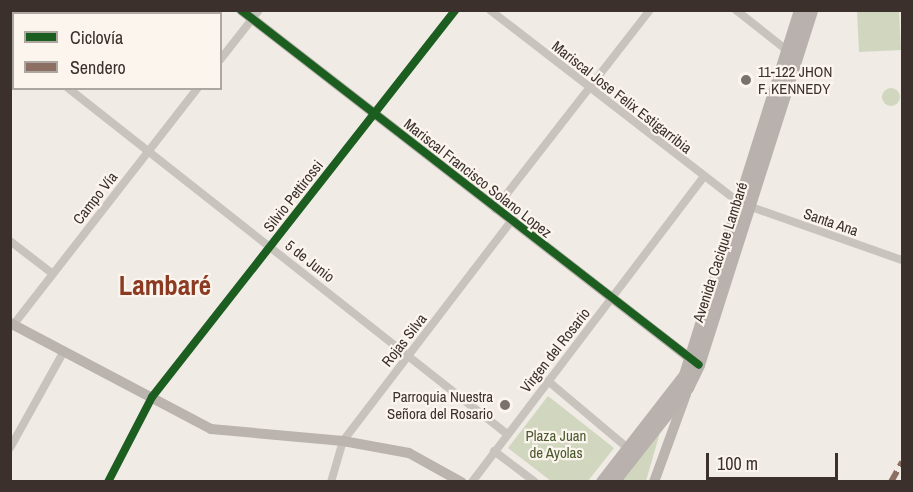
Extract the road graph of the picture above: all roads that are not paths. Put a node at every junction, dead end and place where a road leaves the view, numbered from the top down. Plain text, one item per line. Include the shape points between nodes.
1 (242, 10) edge
2 (454, 10) edge
3 (490, 10) edge
4 (650, 10) edge
5 (736, 10) edge
6 (800, 10) edge
7 (813, 10) edge
8 (256, 15) edge
9 (792, 54) junction
10 (222, 58) edge
11 (589, 89) junction
12 (70, 90) edge
13 (196, 90) edge
14 (374, 114) junction
15 (148, 152) junction
16 (703, 178) junction
17 (745, 206) junction
18 (495, 209) junction
19 (511, 221) junction
20 (10, 241) edge
21 (270, 247) junction
22 (903, 261) edge
23 (53, 274) junction
24 (612, 298) junction
25 (12, 323) edge
26 (64, 351) junction
27 (408, 356) junction
28 (695, 362) junction
29 (548, 381) junction
30 (688, 388) junction
31 (152, 397) junction
32 (507, 434) junction
33 (13, 438) edge
34 (343, 441) junction
35 (10, 448) edge
36 (494, 451) junction
37 (632, 452) junction
38 (109, 481) edge
39 (331, 482) edge
40 (461, 482) edge
41 (472, 482) edge
42 (535, 482) edge
43 (602, 482) edge
44 (614, 482) edge
45 (654, 482) edge

1 - 8 street, Mariscal Francisco Solano Lopez
2 - 14 street, Silvio Pettirossi
3 - 11 street, Mariscal Jose Felix Estigarribia
4 - 11 street
5 - 9 street
6 - 9 main road, Avenida Cacique Lambaré
7 - 9 main road, Avenida Cacique Lambaré
8 - 10 street
8 - 14 street, Mariscal Francisco Solano Lopez
9 - 17 main road, Avenida Cacique Lambaré
11 - 16 street, Mariscal Jose Felix Estigarribia
11 - 18 street
12 - 15 street, 5 de Junio
13 - 15 street, Campo Vía
14 - 18 street, Mariscal Francisco Solano Lopez
14 - 21 street, Silvio Pettirossi
15 - 21 street, 5 de Junio
15 - 23 street, Campo Vía
16 - 17 street, Mariscal Jose Felix Estigarribia
16 - 24 street, Virgen del Rosario
17 - 22 street, Santa Ana
17 - 28 main road, Avenida Cacique Lambaré
18 - 19 street, Mariscal Francisco Solano Lopez
19 - 24 street, Mariscal Francisco Solano Lopez
19 - 27 street, Rojas Silva
20 - 23 street
21 - 27 street, 5 de Junio
21 - 31 street, Silvio Pettirossi
23 - 25 street, Campo Vía
24 - 28 street, Mariscal Francisco Solano Lopez
24 - 29 street, Virgen del Rosario
25 - 26 street
26 - 31 street
26 - 33 street
27 - 32 street, 5 de Junio
27 - 34 street, Rojas Silva
28 - 30 main road, Avenida Cacique Lambaré
28 - 37 main road, Avenida Cacique Lambaré
29 - 32 street, Virgen del Rosario
29 - 37 street
30 - 37 main road, Avenida Cacique Lambaré
30 - 45 street
31 - 34 street via 211,429
31 - 38 street, Silvio Pettirossi
32 - 36 street, Virgen del Rosario
33 - 35 street
34 - 39 street, Rojas Silva
34 - 40 street via 422,457
36 - 41 street, Virgen del Rosario
36 - 42 street
37 - 43 main road, Avenida Cacique Lambaré
37 - 44 main road, Avenida Cacique Lambaré

